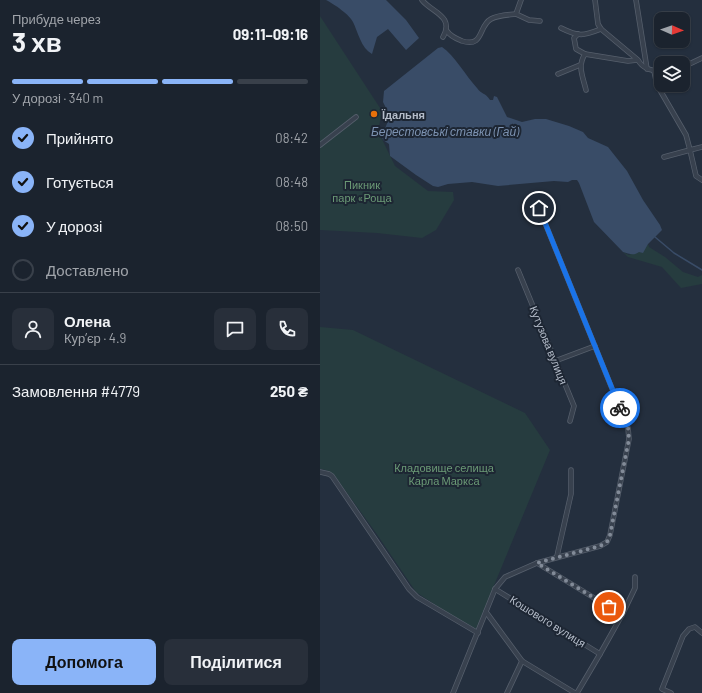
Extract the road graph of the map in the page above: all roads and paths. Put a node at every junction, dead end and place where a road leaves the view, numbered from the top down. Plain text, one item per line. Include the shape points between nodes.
1 (422, 0) edge
2 (521, 0) edge
3 (595, 0) edge
4 (636, 0) edge
5 (516, 14) junction
6 (540, 21) dead end
7 (562, 28) dead end
8 (601, 29) junction
9 (447, 31) junction
10 (578, 34) junction
11 (443, 37) dead end
12 (585, 54) junction
13 (702, 58) edge
14 (638, 60) junction
15 (690, 64) edge
16 (580, 65) junction
17 (647, 69) junction
18 (654, 71) edge
19 (558, 74) dead end
20 (586, 90) dead end
21 (661, 92) edge
22 (356, 117) dead end
23 (320, 145) edge
24 (702, 147) edge
25 (690, 150) junction
26 (664, 157) dead end
27 (702, 180) edge
28 (539, 208) dead end
29 (518, 270) dead end
30 (595, 346) junction
31 (555, 361) junction
32 (570, 421) dead end
33 (571, 470) dead end
34 (320, 472) edge
35 (557, 556) junction
36 (537, 563) junction
37 (635, 577) dead end
38 (495, 589) junction
39 (486, 612) junction
40 (622, 615) junction
41 (702, 632) edge
42 (478, 633) junction
43 (600, 654) junction
44 (522, 661) junction
45 (453, 693) edge
46 (507, 693) edge
47 (576, 693) edge
48 (672, 693) edge

1 - 9 street via 425,5 442,15
2 - 5 street
3 - 8 street
4 - 17 street
5 - 6 street via 529,20
5 - 9 street via 490,19 479,37 469,43 458,40
7 - 10 street
8 - 10 street via 585,35
8 - 14 street
9 - 11 street
10 - 12 street via 574,38 576,49
12 - 14 street via 628,61
12 - 16 street
13 - 15 street
14 - 17 street
16 - 19 street
16 - 20 street
17 - 18 street
21 - 25 street via 686,135
22 - 23 street
24 - 25 street
25 - 26 street
25 - 27 street via 696,176
28 - 30 street
29 - 31 street, Кутузова вулиця
30 - 31 street
30 - 35 street via 628,428 629,439 607,542
31 - 32 street, Кутузова вулиця via 574,406
33 - 35 street via 571,494
34 - 42 street via 332,476 409,589 417,597
35 - 36 street
36 - 38 street via 505,577
36 - 40 street
37 - 40 street via 635,588
38 - 39 street
38 - 43 street, Кошового вулиця
39 - 42 street
39 - 44 street
40 - 43 street
41 - 48 street via 695,627 683,636 662,689
42 - 45 street
43 - 47 street
44 - 46 street
44 - 47 street

